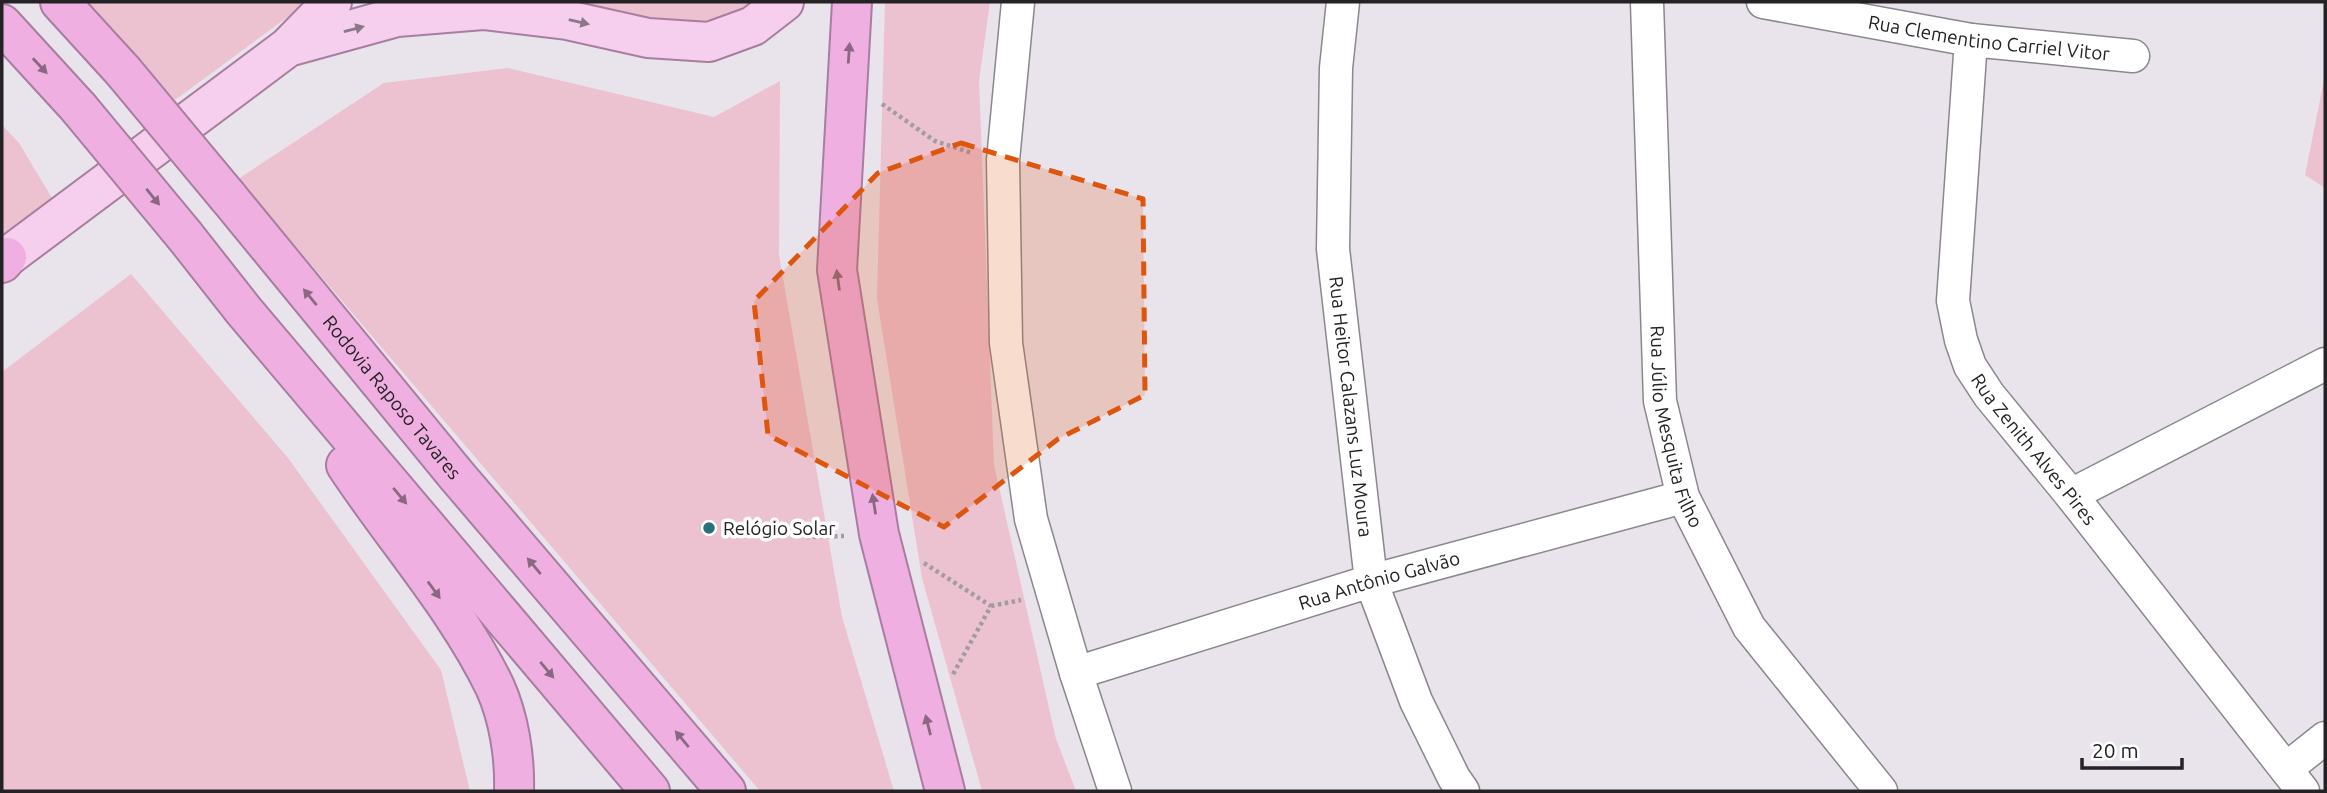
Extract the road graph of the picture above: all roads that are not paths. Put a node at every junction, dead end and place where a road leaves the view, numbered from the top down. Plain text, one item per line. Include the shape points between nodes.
1 (60, 2) edge
2 (332, 2) edge
3 (784, 2) edge
4 (852, 2) edge
5 (1018, 2) edge
6 (1343, 2) edge
7 (1647, 2) edge
8 (1763, 2) edge
9 (2, 24) edge
10 (1971, 40) junction
11 (288, 47) junction
12 (2133, 56) dead end
13 (4, 260) edge
14 (244, 311) junction
15 (2325, 364) edge
16 (2071, 495) junction
17 (1683, 497) junction
18 (1371, 581) junction
19 (1076, 673) junction
20 (2325, 738) edge
21 (2295, 780) edge
22 (514, 791) edge
23 (650, 791) edge
24 (726, 791) edge
25 (945, 791) edge
26 (1115, 791) edge
27 (1463, 791) edge
28 (1881, 791) edge

24 -> 1 highway, Rodovia Raposo Tavares, bridge
2 - 11 main road
11 -> 3 main road via 397,17 483,10 567,20 648,38 709,42 753,26
25 -> 4 highway via 879,534 837,270
5 - 19 street via 1003,160 1008,356 1031,519
6 - 18 street, Rua Heitor Calazans Luz Moura via 1336,68 1333,248
7 - 17 street, Rua Júlio Mesquita Filho via 1660,401
8 - 10 street, Rua Clementino Carriel Vitor
9 -> 14 highway, bridge via 78,107
10 - 12 street, Rua Clementino Carriel Vitor
10 - 16 street, Rua Zenith Alves Pires via 1953,301 1961,340 1970,366 1989,395
11 - 13 main road
14 -> 22 highway via 461,628 496,688 510,739
14 -> 23 highway
15 - 16 street
16 - 21 street, Rua Zenith Alves Pires
17 - 18 street, Rua Antônio Galvão
17 - 28 street, Rua Júlio Mesquita Filho via 1749,626
18 - 19 street, Rua Antônio Galvão
18 - 27 street, Rua Heitor Calazans Luz Moura via 1416,701
19 - 26 street
20 - 21 street

